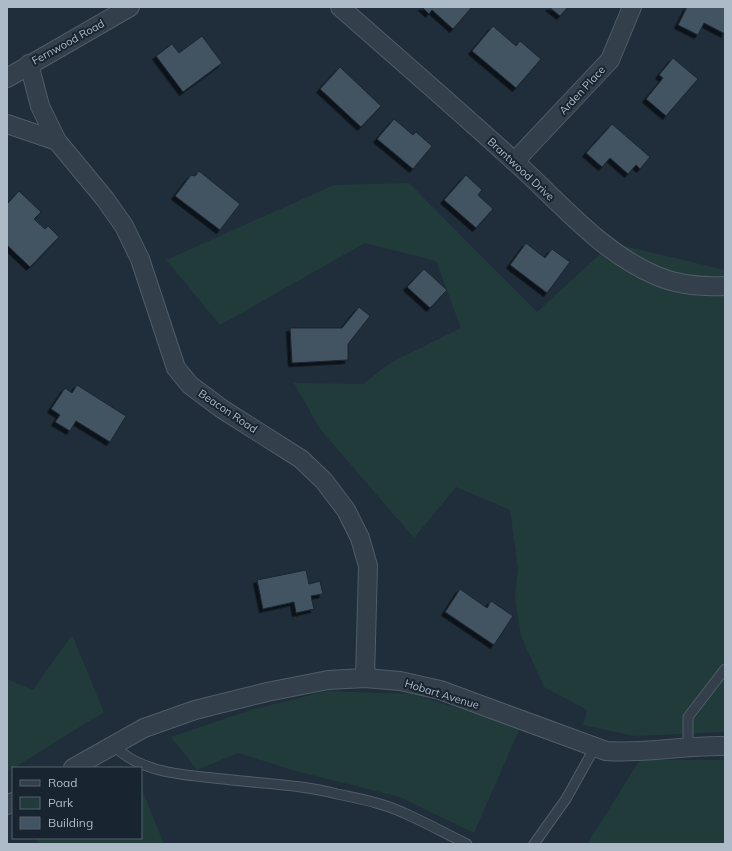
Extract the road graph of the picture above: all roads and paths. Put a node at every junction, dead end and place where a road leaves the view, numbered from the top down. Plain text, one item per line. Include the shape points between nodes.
1 (130, 7) edge
2 (340, 7) edge
3 (632, 7) edge
4 (29, 64) junction
5 (7, 78) edge
6 (7, 124) edge
7 (57, 140) junction
8 (515, 162) junction
9 (725, 286) edge
10 (725, 669) edge
11 (365, 678) junction
12 (113, 745) junction
13 (725, 746) edge
14 (595, 747) junction
15 (688, 747) junction
16 (75, 767) edge
17 (467, 844) edge
18 (534, 844) edge

1 - 4 street, Fernwood Road
2 - 8 street, Brantwood Drive
3 - 8 street, Arden Place via 610,60
4 - 5 street, Fernwood Road
4 - 7 street, Beacon Road via 40,106
6 - 7 street
7 - 11 street, Beacon Road via 124,226 140,259 176,368 190,385 222,409 301,459 324,481 346,510 360,538 368,566
8 - 9 street, Brantwood Drive via 588,230 622,256 657,276 694,286
10 - 15 lane via 688,717
11 - 12 street, Hobart Avenue via 328,680 195,710 144,728
11 - 14 street, Hobart Avenue via 400,680 440,690
12 - 16 street, Hobart Avenue
12 - 17 lane via 122,755 160,770 196,777 302,786 381,805 404,813
13 - 15 street, Hobart Avenue
14 - 15 street, Hobart Avenue via 606,751 626,752
14 - 18 lane via 566,800

